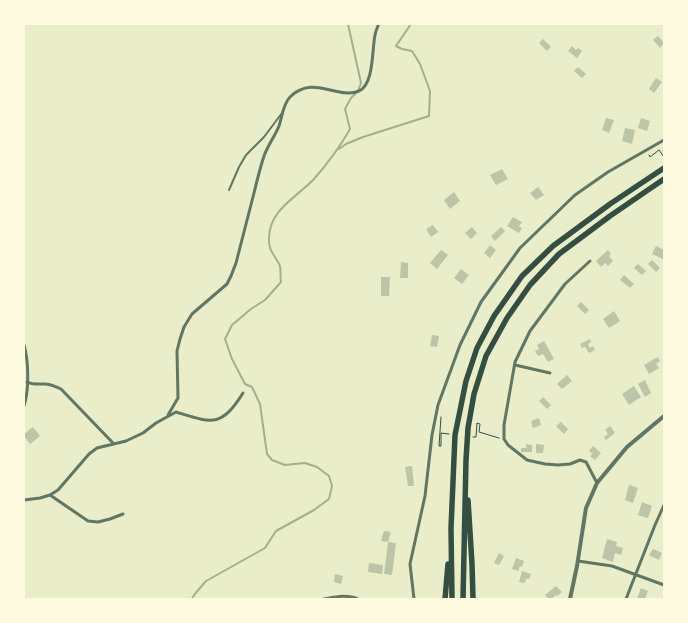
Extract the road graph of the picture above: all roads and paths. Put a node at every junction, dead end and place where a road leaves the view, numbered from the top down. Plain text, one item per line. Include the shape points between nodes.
1 (378, 24) edge
2 (283, 111) junction
3 (664, 140) edge
4 (658, 150) dead end
5 (664, 157) edge
6 (664, 168) edge
7 (664, 179) edge
8 (229, 190) dead end
9 (590, 261) dead end
10 (24, 345) edge
11 (515, 364) junction
12 (550, 373) dead end
13 (27, 382) junction
14 (244, 393) dead end
15 (24, 406) edge
16 (442, 412) dead end
17 (168, 415) junction
18 (664, 416) edge
19 (441, 433) dead end
20 (476, 437) dead end
21 (504, 438) junction
22 (114, 444) junction
23 (466, 460) junction
24 (598, 483) junction
25 (50, 495) junction
26 (24, 500) edge
27 (664, 505) edge
28 (123, 514) dead end
29 (451, 528) junction
30 (578, 561) junction
31 (635, 575) junction
32 (664, 585) edge
33 (324, 599) edge
34 (358, 599) edge
35 (414, 599) edge
36 (445, 599) edge
37 (452, 599) edge
38 (463, 599) edge
39 (473, 599) edge
40 (570, 599) edge
41 (626, 599) edge

1 - 2 street via 369,78 364,88 346,92 312,87 290,97
2 - 8 lane via 243,159
2 - 17 street via 264,156 231,276 227,284 192,314 184,327 177,362 178,398
3 - 35 street via 575,195 520,248 481,302 460,345 438,405 425,496 410,564
4 - 5 path
6 - 29 highway via 552,246 522,276 494,316 477,348 466,381 455,435
7 - 23 highway via 559,254 530,285 486,356 474,394
9 - 11 street via 565,284 530,331
10 - 13 street
11 - 12 street
11 - 21 street
13 - 15 street
13 - 22 street via 61,389
14 - 17 street via 222,419 212,421 176,412
16 - 19 path via 439,446
17 - 22 street via 143,433
18 - 24 street via 627,447
20 - 21 path via 477,423 480,424 479,432
21 - 24 street via 527,460 558,465 580,460 586,462
22 - 25 street via 97,448 89,454
23 - 38 highway
23 - 39 highway
24 - 30 street via 586,508
25 - 26 street
25 - 28 street via 88,521 98,522
27 - 31 street
29 - 36 highway
29 - 37 highway
30 - 31 street via 612,566
30 - 40 street
31 - 32 street
31 - 41 street
33 - 34 street via 342,596

